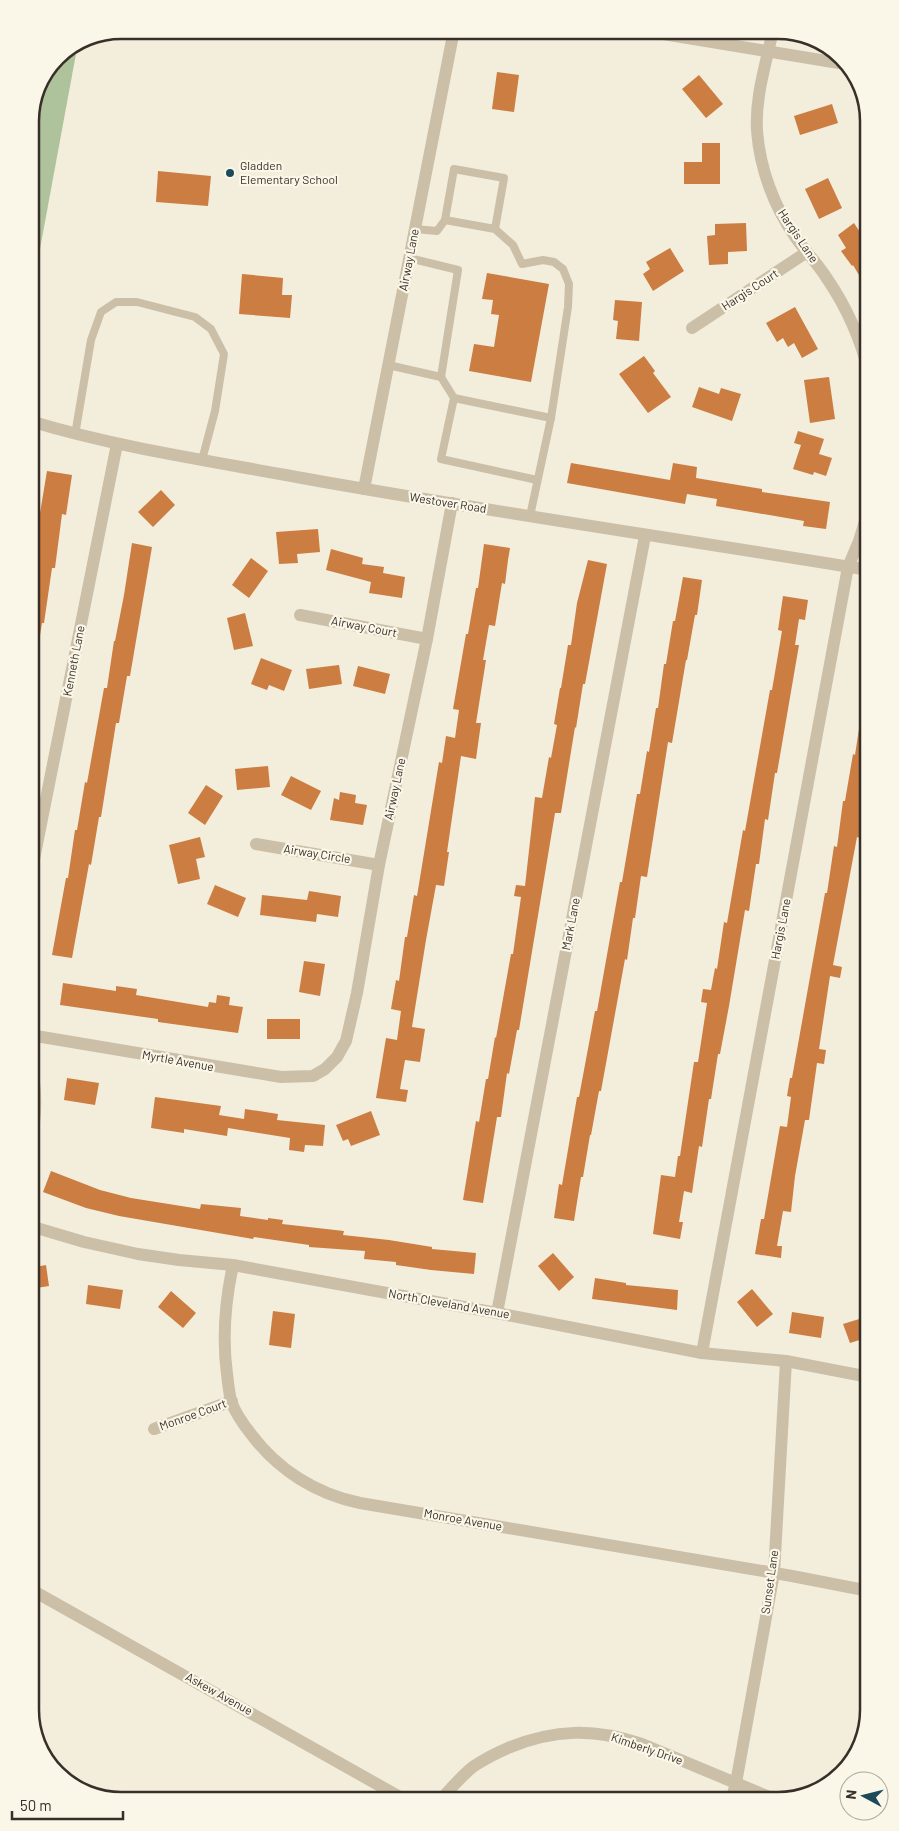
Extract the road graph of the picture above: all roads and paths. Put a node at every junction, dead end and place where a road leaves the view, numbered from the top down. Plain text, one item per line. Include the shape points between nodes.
1 (452, 39) edge
2 (692, 39) edge
3 (771, 39) edge
4 (768, 52) junction
5 (835, 63) edge
6 (445, 220) junction
7 (415, 229) junction
8 (495, 229) junction
9 (808, 252) junction
10 (409, 258) junction
11 (692, 328) dead end
12 (860, 345) edge
13 (388, 365) junction
14 (441, 376) junction
15 (454, 398) junction
16 (551, 418) junction
17 (39, 424) edge
18 (76, 435) junction
19 (117, 444) junction
20 (202, 460) junction
21 (537, 480) junction
22 (364, 489) junction
23 (452, 503) junction
24 (530, 516) junction
25 (645, 536) junction
26 (860, 538) edge
27 (848, 567) junction
28 (860, 569) edge
29 (300, 615) dead end
30 (427, 639) junction
31 (39, 834) edge
32 (256, 844) dead end
33 (379, 865) junction
34 (39, 1037) edge
35 (325, 1069) joint
36 (39, 1229) edge
37 (233, 1265) junction
38 (497, 1313) junction
39 (702, 1353) junction
40 (786, 1361) junction
41 (860, 1375) edge
42 (232, 1401) junction
43 (154, 1429) dead end
44 (774, 1573) junction
45 (860, 1589) edge
46 (39, 1594) edge
47 (736, 1783) junction
48 (391, 1792) edge
49 (448, 1792) edge
50 (734, 1792) edge
51 (758, 1792) edge

1 - 7 street, Airway Lane
2 - 4 street
3 - 4 street, Hargis Lane
4 - 5 street
4 - 9 street, Hargis Lane via 758,103 761,160 780,213
6 - 7 lane via 437,231
6 - 8 lane
6 - 8 lane via 454,169 462,170 504,178
7 - 10 street, Airway Lane
8 - 16 lane via 513,245 522,264 543,260 554,262 563,269 569,284
9 - 11 street, Hargis Court
9 - 12 street, Hargis Lane via 844,306
10 - 13 street, Airway Lane
10 - 14 lane via 458,270
13 - 14 lane
13 - 22 street, Airway Lane
14 - 15 lane
15 - 16 lane
15 - 21 lane via 441,459
16 - 21 lane
17 - 18 street, Westover Road
18 - 19 street, Westover Road
18 - 20 lane via 91,340 101,312 116,302 137,302 194,317 211,329 224,354 215,411
19 - 20 street, Westover Road
19 - 31 street, Kenneth Lane
20 - 22 street, Westover Road
21 - 24 lane
22 - 23 street, Westover Road
23 - 24 street, Westover Road
23 - 30 street, Airway Lane
24 - 25 street, Westover Road
25 - 27 street, Westover Road
25 - 38 street, Mark Lane
26 - 27 street, Hargis Lane
27 - 28 street, Westover Road
27 - 39 street, Hargis Lane
29 - 30 street, Airway Court
30 - 33 street, Airway Lane
32 - 33 street, Airway Circle
33 - 35 street, Airway Lane via 346,1041
34 - 35 street, Myrtle Avenue via 281,1078 313,1076
36 - 37 street, North Cleveland Avenue via 138,1254
37 - 38 street, North Cleveland Avenue
37 - 42 street, Monroe Avenue via 226,1296 224,1328 224,1355
38 - 39 street, North Cleveland Avenue
39 - 40 street, North Cleveland Avenue
40 - 41 street, North Cleveland Avenue
40 - 44 street, Sunset Lane
42 - 43 street, Monroe Court
42 - 44 street, Monroe Avenue via 259,1445 278,1464 314,1488 348,1500
44 - 45 street, Monroe Avenue
44 - 47 street, Sunset Lane
46 - 48 street, Askew Avenue
47 - 49 street, Kimberly Drive via 620,1737 594,1732 567,1732 542,1736 494,1754 473,1767
47 - 50 street, Sunset Lane
47 - 51 street, Kimberly Drive

